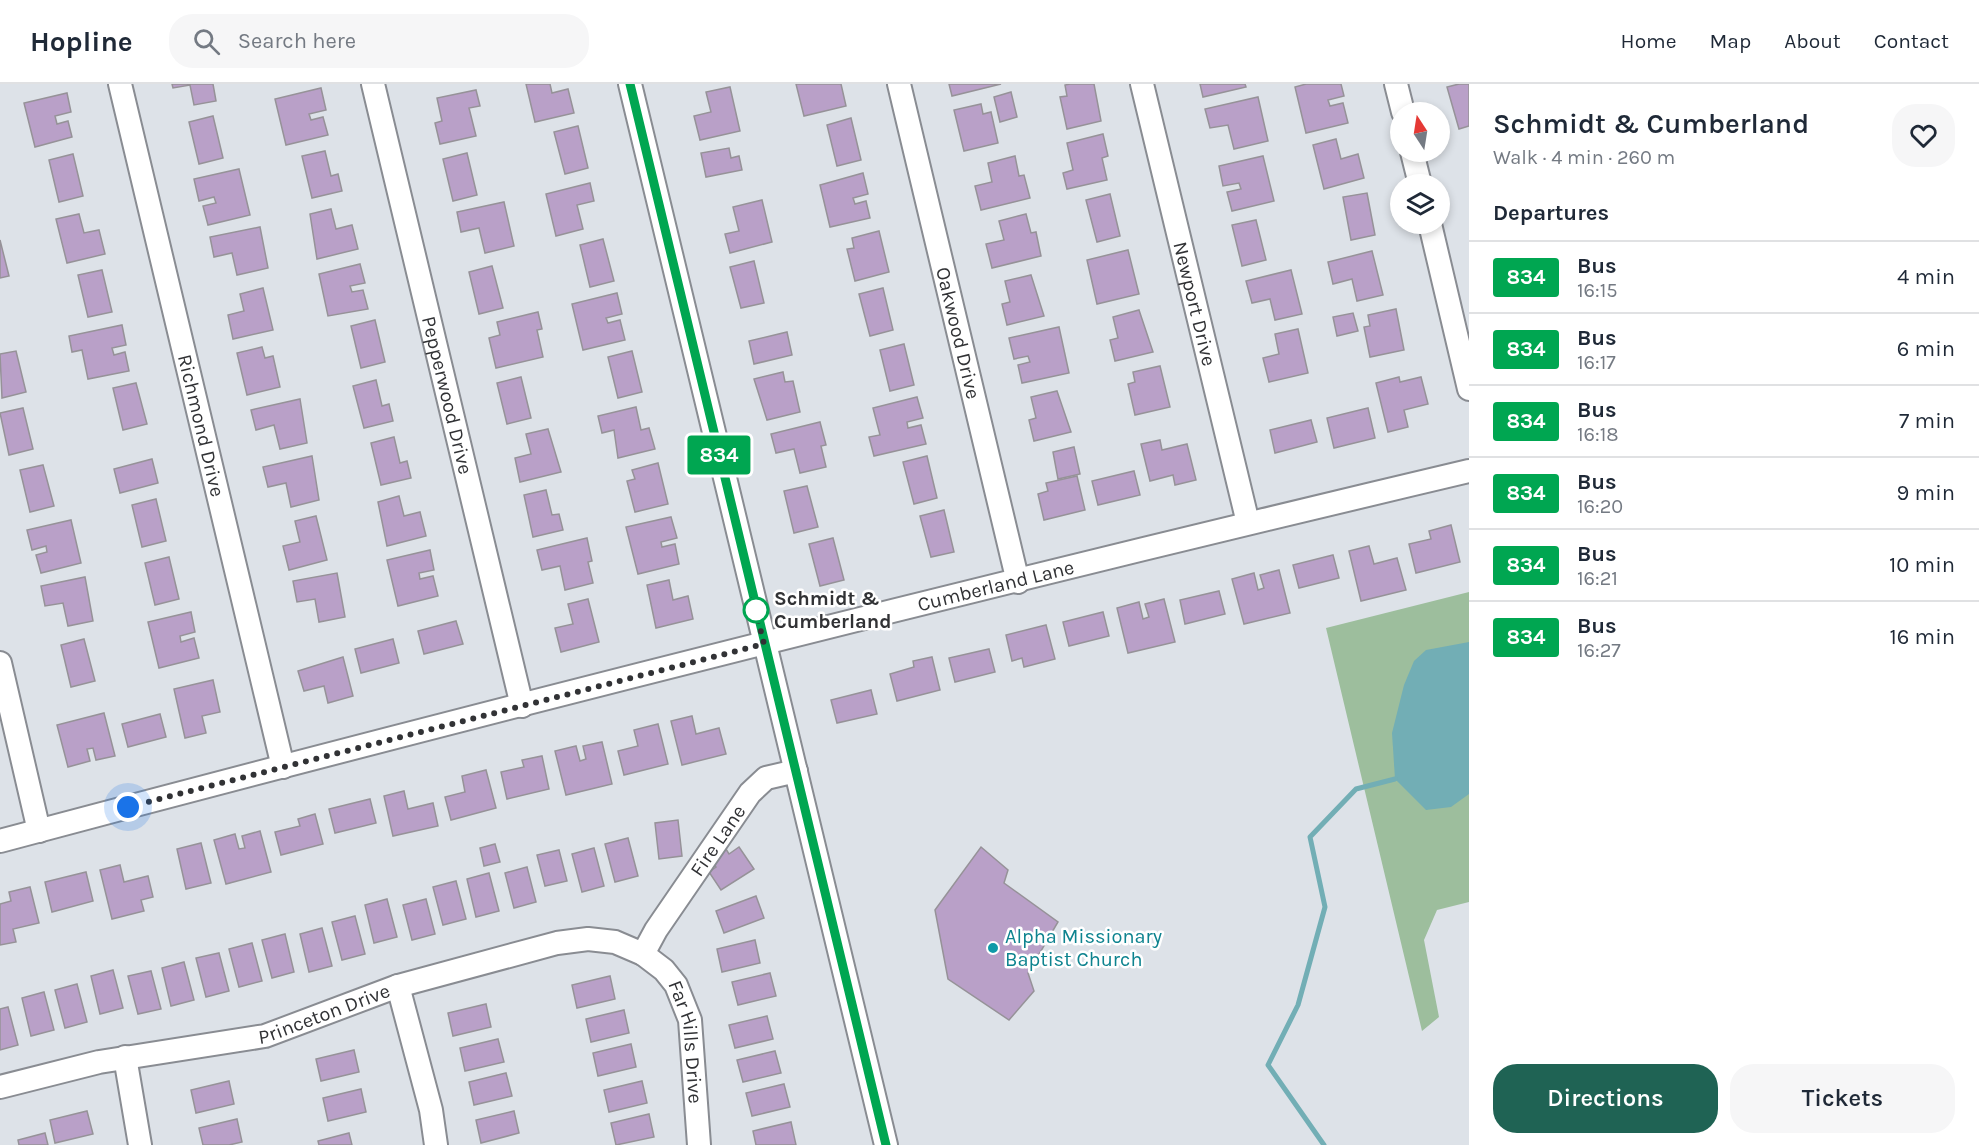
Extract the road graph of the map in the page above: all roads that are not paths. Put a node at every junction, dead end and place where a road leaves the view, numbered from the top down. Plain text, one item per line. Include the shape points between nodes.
1 (120, 84) edge
2 (373, 84) edge
3 (630, 84) edge
4 (899, 84) edge
5 (1142, 84) edge
6 (1396, 84) edge
7 (1400, 102) edge
8 (1432, 234) edge
9 (1469, 389) edge
10 (1469, 471) edge
11 (1248, 523) junction
12 (1018, 582) junction
13 (764, 644) junction
14 (0, 663) edge
15 (522, 706) junction
16 (283, 766) junction
17 (796, 771) junction
18 (39, 831) junction
19 (0, 841) edge
20 (643, 954) junction
21 (398, 986) junction
22 (125, 1057) junction
23 (0, 1087) edge
24 (140, 1145) edge
25 (436, 1145) edge
26 (699, 1145) edge
27 (886, 1145) edge

1 - 16 street, Richmond Drive
2 - 15 street, Pepperwood Drive
3 - 13 street
4 - 12 street, Oakwood Drive
5 - 11 street, Newport Drive
6 - 7 street
8 - 9 street
10 - 11 street, Cumberland Lane
11 - 12 street, Cumberland Lane
12 - 13 street, Cumberland Lane
13 - 15 street, Cumberland Lane
13 - 17 street
14 - 18 street
15 - 16 street, Cumberland Lane
16 - 18 street, Cumberland Lane
17 - 20 street, Fire Lane via 766,778 750,793
17 - 27 street
18 - 19 street, Cumberland Lane
20 - 21 street, Princeton Drive via 615,942 588,939 556,943
20 - 26 street, Far Hills Drive via 664,970 686,1004
21 - 22 street, Princeton Drive via 265,1036
21 - 25 street via 431,1110
22 - 23 street, Princeton Drive
22 - 24 street

